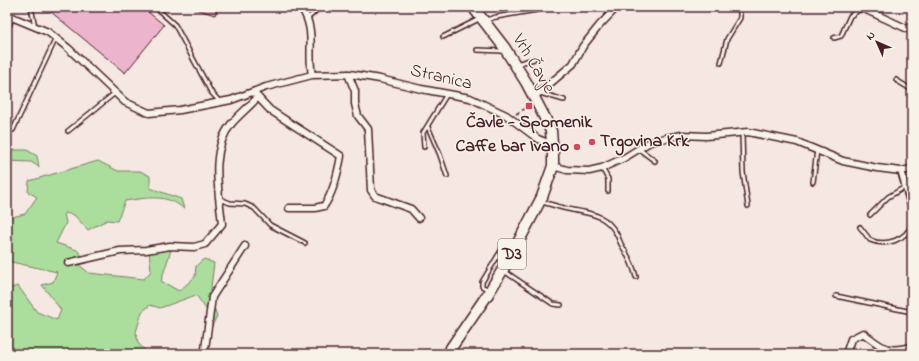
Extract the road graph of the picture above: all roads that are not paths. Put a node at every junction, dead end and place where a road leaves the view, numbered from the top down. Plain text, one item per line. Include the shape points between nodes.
1 (31, 7) edge
2 (156, 7) edge
3 (301, 7) edge
4 (320, 7) edge
5 (473, 7) edge
6 (555, 7) edge
7 (617, 7) edge
8 (740, 7) edge
9 (862, 8) edge
10 (10, 16) edge
11 (307, 19) junction
12 (483, 19) junction
13 (35, 26) junction
14 (7, 30) edge
15 (912, 32) edge
16 (442, 36) dead end
17 (56, 38) junction
18 (834, 38) dead end
19 (477, 50) dead end
20 (506, 51) junction
21 (534, 59) dead end
22 (721, 63) dead end
23 (515, 64) junction
24 (348, 74) junction
25 (312, 75) junction
26 (896, 80) dead end
27 (912, 90) edge
28 (115, 92) junction
29 (252, 92) junction
30 (446, 94) junction
31 (537, 95) junction
32 (258, 97) junction
33 (564, 100) dead end
34 (220, 102) junction
35 (428, 126) junction
36 (13, 130) dead end
37 (68, 130) dead end
38 (742, 132) junction
39 (553, 145) junction
40 (424, 147) dead end
41 (639, 149) junction
42 (817, 150) junction
43 (655, 161) dead end
44 (553, 166) junction
45 (602, 168) junction
46 (912, 169) edge
47 (901, 171) junction
48 (447, 176) dead end
49 (812, 182) dead end
50 (905, 187) junction
51 (608, 191) dead end
52 (220, 199) junction
53 (539, 202) junction
54 (748, 206) dead end
55 (288, 208) dead end
56 (912, 209) edge
57 (870, 215) dead end
58 (419, 218) dead end
59 (912, 224) edge
60 (860, 227) dead end
61 (305, 243) dead end
62 (245, 246) dead end
63 (502, 249) dead end
64 (68, 263) dead end
65 (503, 270) junction
66 (636, 277) dead end
67 (490, 291) junction
68 (836, 296) dead end
69 (561, 305) dead end
70 (912, 312) edge
71 (912, 347) edge
72 (206, 354) edge
73 (449, 354) edge
74 (846, 354) edge

1 - 13 lane
2 - 34 lane via 175,25 211,92
3 - 11 street
4 - 11 lane
5 - 12 main road, Vrh Čavje / D3
6 - 12 lane
7 - 31 street via 583,46 573,64
8 - 22 lane via 740,18 727,39
9 - 15 street
9 - 18 lane via 850,16 841,36
10 - 13 street, Stranica
10 - 14 lane
11 - 25 street via 312,35
12 - 16 lane
12 - 20 main road, Vrh Čavje / D3
13 - 17 street, Stranica
17 - 28 street, Stranica
17 - 36 lane
19 - 20 lane
20 - 23 main road, Vrh Čavje / D3
21 - 23 lane
23 - 31 main road, Vrh Čavje / D3
24 - 25 street, Stranica
24 - 30 street, Stranica
24 - 58 street via 358,116 368,129 371,190 375,196 411,209
25 - 29 street, Stranica
26 - 27 lane
28 - 34 street, Stranica via 125,102 149,113
28 - 37 lane
29 - 32 street
29 - 34 street, Stranica
30 - 35 lane
30 - 39 street, Stranica via 470,98 506,115 538,139
31 - 33 lane
31 - 39 main road, Vrh Čavje / D3 via 551,131
32 - 52 street via 232,124 221,141 218,163
32 - 55 street via 270,110 340,156 332,190 324,206
35 - 40 lane via 423,133
35 - 48 lane
38 - 41 street via 706,136 682,135 650,142
38 - 42 street via 797,142
38 - 54 lane
39 - 44 main road, D3
41 - 43 lane
41 - 45 street
42 - 47 street via 843,161
42 - 49 lane
44 - 45 street via 578,171
44 - 53 main road, D3
45 - 51 lane via 608,179
46 - 47 street
47 - 50 street
50 - 56 street
50 - 57 lane via 888,196
52 - 61 lane via 254,208 270,225
52 - 64 street via 222,224 206,244 194,247 170,246 120,251
53 - 65 main road, D3
53 - 66 lane via 592,213 608,222 627,253
59 - 60 lane via 903,237 895,241 882,242 870,240
62 - 72 street via 212,297
63 - 67 lane via 482,282 482,286
65 - 67 main road, D3
65 - 69 lane via 549,302
67 - 73 main road, D3
68 - 70 lane
71 - 74 street via 896,351 882,348 863,333 851,339

